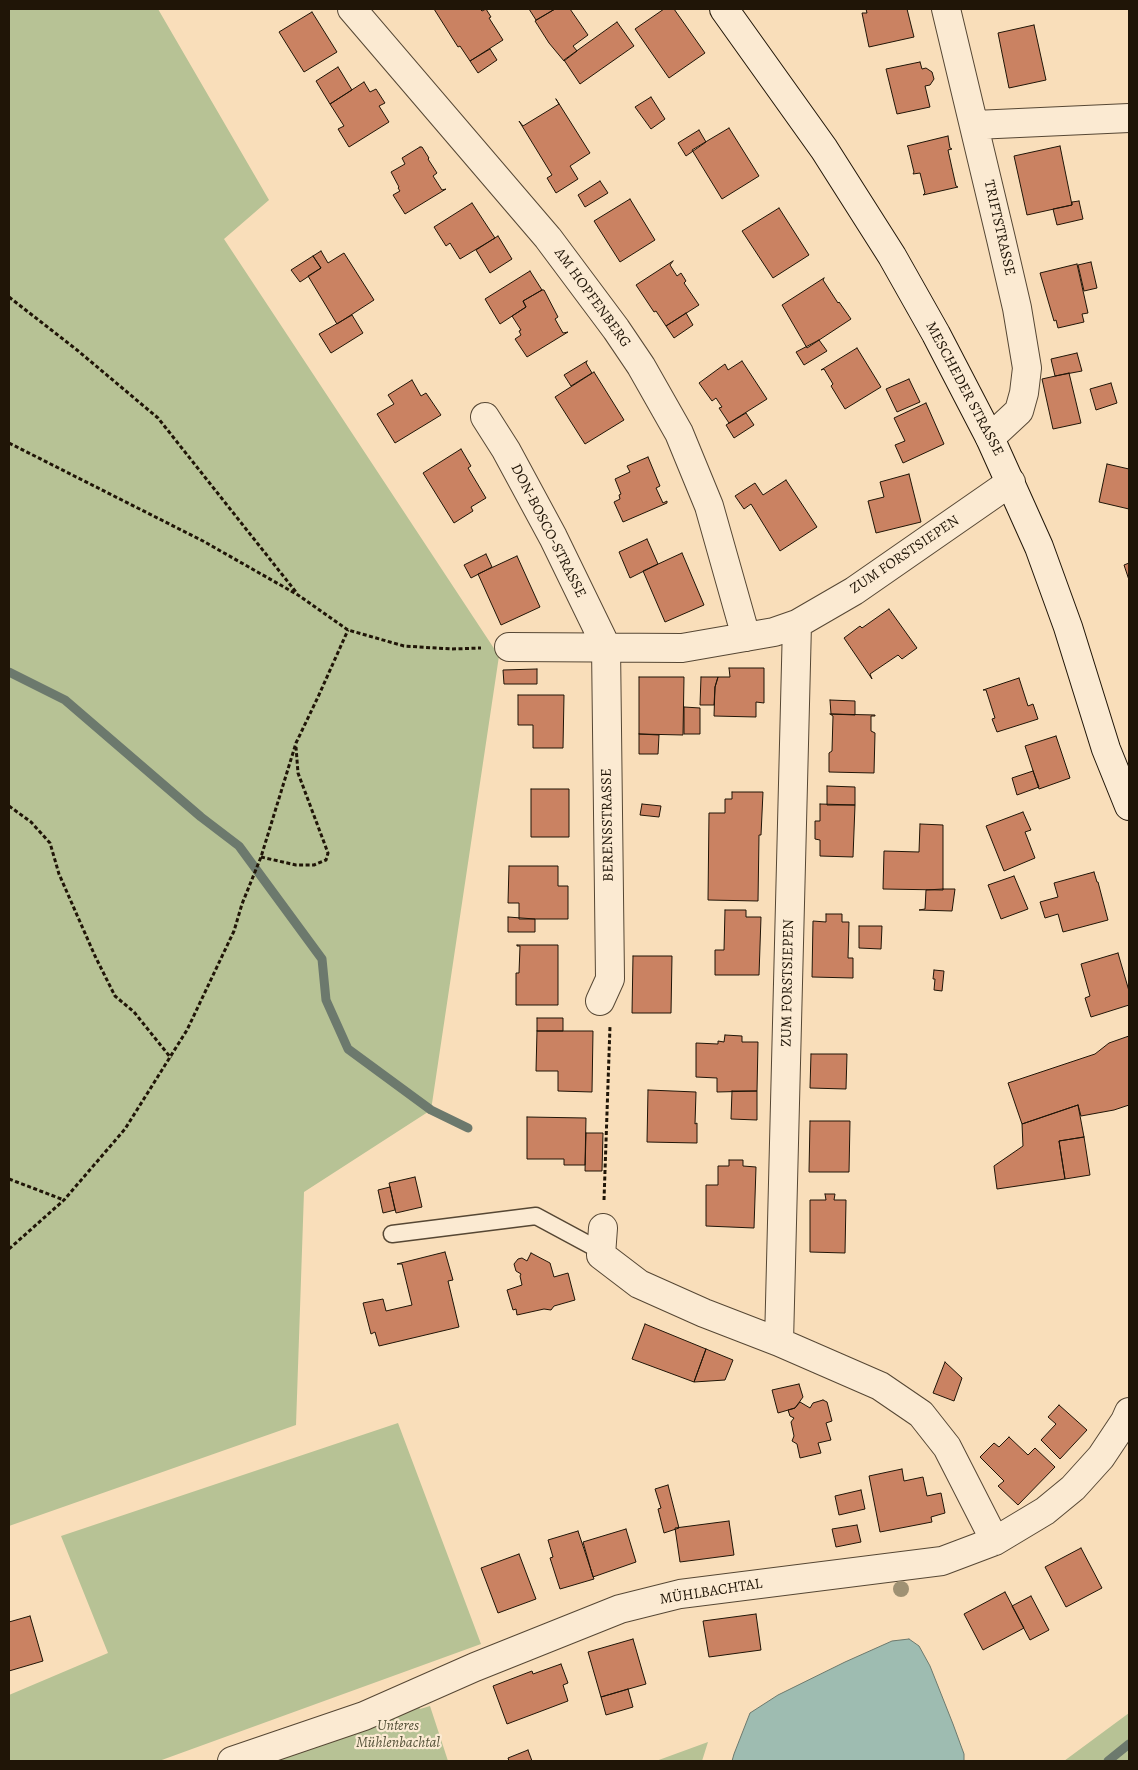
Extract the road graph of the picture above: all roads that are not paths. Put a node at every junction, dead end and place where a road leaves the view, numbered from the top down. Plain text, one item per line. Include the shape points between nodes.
1 (352, 9) edge
2 (724, 9) edge
3 (946, 9) edge
4 (1129, 118) edge
5 (975, 125) junction
6 (485, 417) dead end
7 (990, 438) junction
8 (1011, 482) junction
9 (797, 624) junction
10 (746, 638) junction
11 (606, 646) junction
12 (509, 647) road end
13 (1129, 806) edge
14 (605, 1012) road end
15 (392, 1234) dead end
16 (602, 1240) joint
17 (779, 1342) junction
18 (1129, 1412) edge
19 (995, 1542) junction
20 (232, 1761) edge

1 - 10 street, AM HOPFENBERG via 548,238 641,366 679,433 710,506
2 - 7 street, MESCHEDER STRASSE via 824,149 892,256
3 - 5 street, TRIFTSTRASSE
4 - 5 street
5 - 7 street, TRIFTSTRASSE via 1017,308 1027,368 1019,411
6 - 11 street, DON-BOSCO-STRASSE via 553,537
7 - 8 street, MESCHEDER STRASSE
8 - 9 street, ZUM FORSTSIEPEN via 854,591
8 - 13 street, MESCHEDER STRASSE via 1068,627 1106,749
9 - 10 street, ZUM FORSTSIEPEN
9 - 17 street, ZUM FORSTSIEPEN
10 - 11 street, ZUM FORSTSIEPEN via 682,648
11 - 12 street, ZUM FORSTSIEPEN
11 - 14 street, BERENSSTRASSE via 610,979
15 - 16 lane via 536,1216
16 - 17 street via 601,1255 639,1284
17 - 19 street via 880,1386 921,1414 947,1447
18 - 19 street, MÜHLBACHTAL via 1126,1422 1101,1457 1072,1488 1045,1511
19 - 20 street, MÜHLBACHTAL via 942,1562 680,1594 620,1609 364,1716

